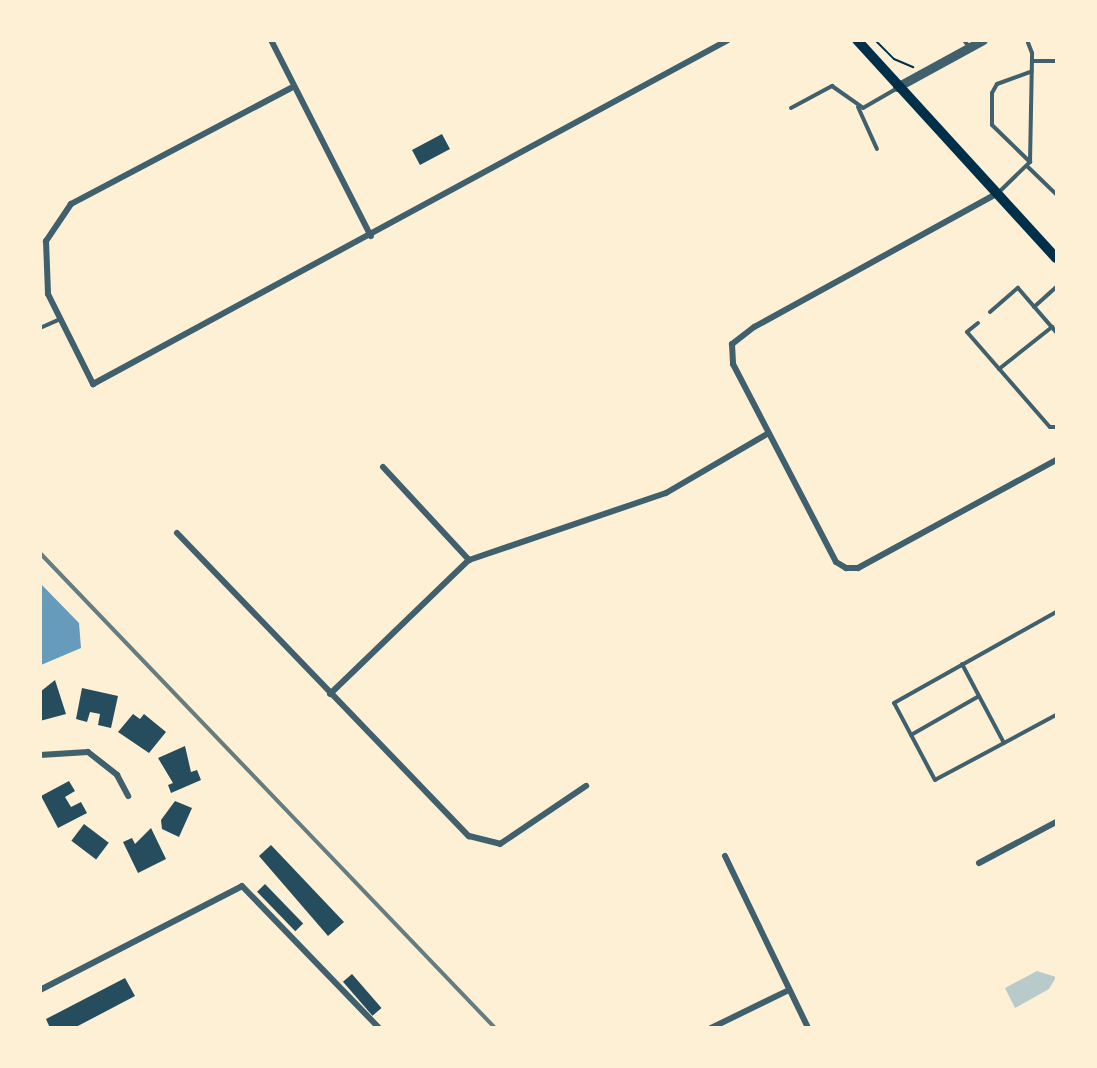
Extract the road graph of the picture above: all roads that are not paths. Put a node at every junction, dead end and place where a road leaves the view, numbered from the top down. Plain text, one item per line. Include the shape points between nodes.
1 (271, 40) edge
2 (728, 40) edge
3 (857, 40) edge
4 (983, 40) edge
5 (1027, 40) edge
6 (967, 44) edge
7 (1032, 61) junction
8 (1056, 61) edge
9 (1032, 71) junction
10 (897, 87) junction
11 (291, 88) junction
12 (858, 107) junction
13 (791, 108) dead end
14 (877, 149) dead end
15 (1030, 162) junction
16 (1028, 167) junction
17 (998, 193) junction
18 (1056, 195) edge
19 (371, 236) junction
20 (1056, 258) edge
21 (1056, 287) edge
22 (1034, 307) junction
23 (990, 312) dead end
24 (61, 318) junction
25 (978, 323) dead end
26 (1052, 327) junction
27 (40, 328) edge
28 (1056, 332) edge
29 (999, 369) junction
30 (1056, 427) edge
31 (767, 434) junction
32 (1056, 460) edge
33 (383, 467) dead end
34 (177, 533) dead end
35 (469, 560) junction
36 (1056, 612) edge
37 (962, 664) junction
38 (330, 694) junction
39 (979, 696) junction
40 (1056, 715) edge
41 (911, 735) junction
42 (1004, 743) junction
43 (40, 755) edge
44 (586, 786) dead end
45 (128, 796) dead end
46 (1056, 822) edge
47 (725, 856) dead end
48 (979, 863) dead end
49 (40, 990) edge
50 (789, 990) junction
51 (379, 1028) edge
52 (711, 1028) edge
53 (808, 1028) edge

1 - 11 street
2 - 19 street
3 - 10 main road
4 - 6 street
5 - 7 lane
6 - 10 street
7 - 8 lane
7 - 9 lane
9 - 15 lane
9 - 15 lane via 997,84 992,93 992,125
10 - 12 lane
10 - 17 main road
11 - 19 street
11 - 24 street via 71,204 45,241 48,294
12 - 13 lane via 831,86
12 - 14 lane
15 - 16 lane
16 - 17 lane
16 - 18 lane
17 - 20 main road
17 - 31 street via 754,327 732,344 733,364
19 - 24 street via 93,384
21 - 22 lane
22 - 23 lane via 1018,288
22 - 26 lane
24 - 27 lane
25 - 29 lane via 967,332
26 - 28 lane
26 - 29 lane
29 - 30 lane via 1050,427
31 - 32 street via 836,562 846,568 858,568
31 - 35 street via 666,493
33 - 35 street
34 - 38 street
35 - 38 street
36 - 37 lane
37 - 39 lane
37 - 41 lane via 894,703
38 - 44 street via 469,836 487,843 500,844
39 - 41 lane
39 - 42 lane
40 - 42 lane
41 - 42 lane via 935,780
43 - 45 street via 88,752 117,776
46 - 48 street
47 - 50 street
49 - 51 street via 242,886
50 - 52 street
50 - 53 street

